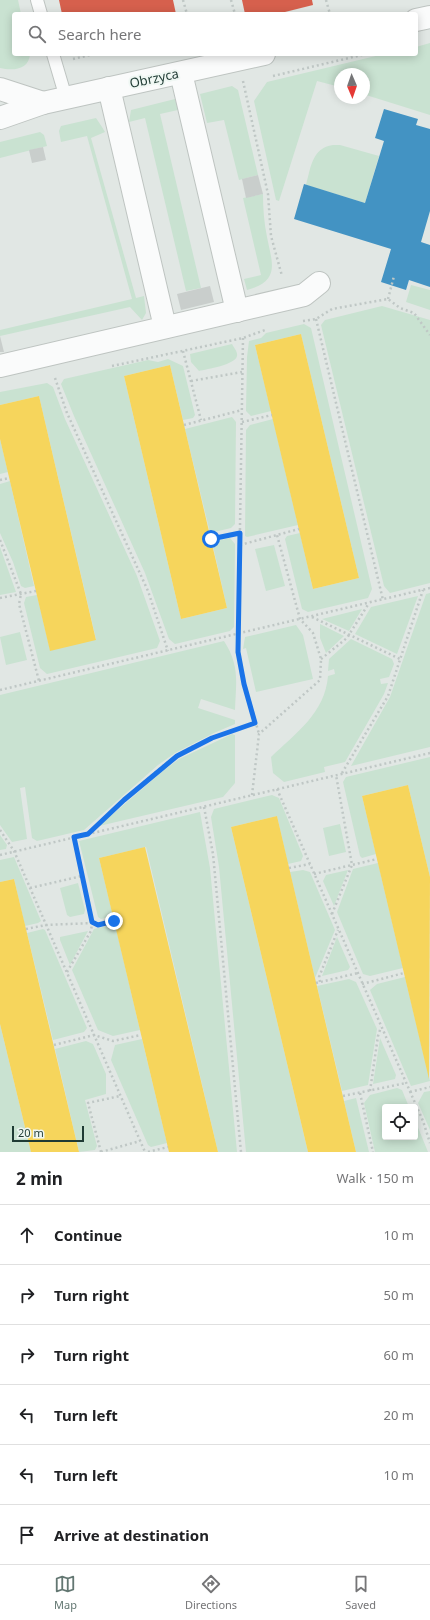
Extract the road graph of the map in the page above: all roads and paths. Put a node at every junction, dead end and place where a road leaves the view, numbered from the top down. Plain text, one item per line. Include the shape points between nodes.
1 (37, 0) edge
2 (183, 0) edge
3 (231, 0) edge
4 (326, 0) edge
5 (40, 12) edge
6 (186, 12) edge
7 (234, 12) edge
8 (329, 12) edge
9 (430, 17) edge
10 (418, 20) edge
11 (54, 56) edge
12 (84, 56) edge
13 (255, 56) edge
14 (358, 56) edge
15 (70, 59) dead end
16 (181, 73) junction
17 (270, 77) dead end
18 (109, 88) junction
19 (0, 89) edge
20 (66, 98) junction
21 (43, 103) junction
22 (0, 118) edge
23 (394, 276) dead end
24 (319, 283) dead end
25 (388, 299) dead end
26 (400, 308) dead end
27 (237, 311) junction
28 (316, 319) dead end
29 (165, 327) junction
30 (430, 335) edge
31 (243, 338) dead end
32 (183, 351) dead end
33 (0, 366) edge
34 (242, 372) junction
35 (55, 378) dead end
36 (191, 380) junction
37 (242, 410) junction
38 (272, 415) dead end
39 (201, 420) junction
40 (242, 422) junction
41 (184, 425) dead end
42 (9, 478) dead end
43 (0, 480) edge
44 (299, 529) dead end
45 (240, 533) junction
46 (277, 535) junction
47 (211, 539) dead end
48 (0, 540) edge
49 (240, 545) junction
50 (430, 588) edge
51 (424, 590) junction
52 (36, 591) dead end
53 (21, 594) junction
54 (0, 598) edge
55 (383, 600) junction
56 (369, 603) junction
57 (311, 617) junction
58 (300, 619) junction
59 (238, 634) junction
60 (349, 635) junction
61 (168, 651) junction
62 (321, 659) junction
63 (400, 659) junction
64 (39, 681) junction
65 (0, 690) edge
66 (255, 723) junction
67 (258, 734) junction
68 (430, 753) edge
69 (342, 773) junction
70 (336, 775) junction
71 (277, 789) junction
72 (252, 795) junction
73 (204, 806) junction
74 (0, 830) edge
75 (88, 834) junction
76 (74, 837) junction
77 (14, 851) junction
78 (0, 855) edge
79 (377, 859) dead end
80 (310, 864) junction
81 (352, 865) junction
82 (289, 868) dead end
83 (314, 874) junction
84 (82, 876) junction
85 (30, 888) junction
86 (332, 915) junction
87 (114, 921) dead end
88 (92, 922) junction
89 (46, 924) junction
90 (26, 929) dead end
91 (339, 930) junction
92 (67, 973) junction
93 (358, 973) junction
94 (404, 973) dead end
95 (320, 982) junction
96 (316, 983) dead end
97 (362, 984) junction
98 (381, 1027) junction
99 (94, 1035) junction
100 (141, 1035) dead end
101 (54, 1045) dead end
102 (406, 1083) junction
103 (430, 1087) edge
104 (370, 1091) junction
105 (410, 1092) junction
106 (360, 1093) junction
107 (120, 1096) junction
108 (343, 1096) dead end
109 (140, 1141) junction
110 (430, 1142) edge
111 (168, 1147) dead end
112 (101, 1152) edge
113 (146, 1152) edge
114 (241, 1152) edge
115 (373, 1152) edge

1 - 5 lane
2 - 6 path
3 - 7 path
4 - 8 path
9 - 10 street
11 - 20 lane
12 - 15 path
13 - 16 street, Obrzyca
14 - 17 path
16 - 18 street, Obrzyca
16 - 27 street
18 - 20 street, Obrzyca
18 - 29 street
19 - 21 street
20 - 21 street, Obrzyca
21 - 22 street, Obrzyca
23 - 25 path
24 - 27 street via 304,295
26 - 30 path via 414,313
27 - 29 street
28 - 55 path
29 - 33 street
31 - 34 path
32 - 36 path
34 - 36 path
34 - 37 path
35 - 61 path via 67,413 148,591
36 - 39 path
37 - 39 path
37 - 40 path
38 - 40 path
39 - 41 path
40 - 45 path
42 - 43 path
44 - 46 path
45 - 47 path
45 - 49 path
46 - 49 path
46 - 58 path
48 - 53 path
49 - 59 path
50 - 51 path
51 - 55 path
51 - 63 path
52 - 53 path
53 - 54 path
53 - 64 path via 19,604
55 - 56 path
56 - 57 path
56 - 60 path
57 - 58 path
57 - 60 path
58 - 59 path
58 - 62 path via 313,633
59 - 61 path
59 - 66 path via 239,658
60 - 62 path
60 - 63 path
61 - 64 path
62 - 67 path via 320,680
63 - 69 path via 388,696
64 - 65 path
66 - 67 path
66 - 75 path via 212,738 177,756
67 - 72 path
68 - 69 path
69 - 70 path
70 - 71 path
70 - 81 path
71 - 72 path
71 - 80 path
72 - 73 path
73 - 75 path
73 - 114 path via 213,854
74 - 77 path
75 - 76 path
76 - 77 path
76 - 84 path
77 - 78 path
77 - 85 path
79 - 81 path
80 - 82 path
80 - 83 path
81 - 83 path
81 - 86 path
83 - 86 path
84 - 85 path
84 - 88 path
85 - 89 path
86 - 91 path
87 - 88 path via 98,925
88 - 89 path
88 - 92 path via 90,931
89 - 90 path
89 - 92 path
91 - 93 path
91 - 95 path via 319,977
92 - 99 path
93 - 95 path
93 - 97 path
94 - 97 path
95 - 96 path
97 - 98 path
98 - 102 path
98 - 104 path
99 - 100 path via 113,1041
99 - 101 path
99 - 107 path
102 - 104 path
102 - 105 path
103 - 105 path
104 - 106 path
105 - 110 path
106 - 108 path
106 - 115 path
107 - 109 path
107 - 112 path via 88,1103
109 - 112 path
109 - 113 path
111 - 113 path

